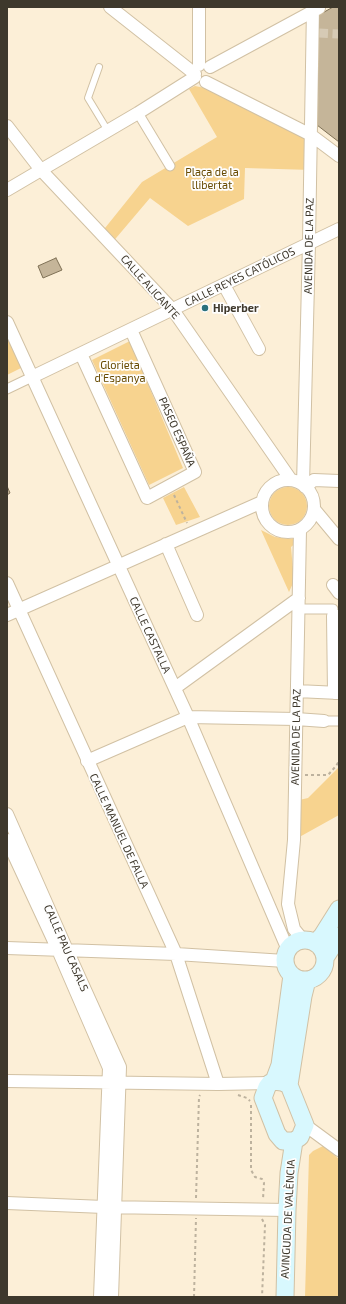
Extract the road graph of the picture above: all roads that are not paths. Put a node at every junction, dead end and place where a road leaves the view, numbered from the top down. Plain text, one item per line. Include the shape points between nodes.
1 (110, 7) edge
2 (199, 7) edge
3 (315, 8) edge
4 (99, 68) dead end
5 (201, 73) junction
6 (138, 113) junction
7 (7, 126) edge
8 (108, 131) junction
9 (311, 135) junction
10 (339, 156) edge
11 (170, 166) dead end
12 (41, 170) junction
13 (7, 190) edge
14 (339, 229) edge
15 (309, 242) junction
16 (224, 285) junction
17 (173, 310) junction
18 (7, 322) edge
19 (131, 330) junction
20 (259, 349) dead end
21 (81, 354) junction
22 (32, 377) junction
23 (7, 389) edge
24 (291, 480) junction
25 (339, 481) edge
26 (304, 486) junction
27 (262, 502) junction
28 (314, 509) junction
29 (300, 530) junction
30 (339, 539) edge
31 (166, 544) junction
32 (118, 565) junction
33 (7, 583) edge
34 (299, 604) junction
35 (19, 610) junction
36 (336, 612) edge
37 (7, 615) edge
38 (197, 615) dead end
39 (175, 688) junction
40 (297, 691) junction
41 (337, 693) edge
42 (188, 717) junction
43 (296, 719) junction
44 (324, 721) joint
45 (339, 721) edge
46 (87, 761) junction
47 (7, 814) edge
48 (7, 840) edge
49 (339, 909) edge
50 (339, 936) edge
51 (309, 942) junction
52 (7, 948) edge
53 (62, 950) junction
54 (176, 954) junction
55 (325, 958) junction
56 (293, 966) junction
57 (7, 1080) edge
58 (114, 1082) junction
59 (218, 1084) junction
60 (274, 1087) junction
61 (237, 1089) junction
62 (305, 1125) junction
63 (286, 1139) junction
64 (339, 1150) edge
65 (7, 1203) edge
66 (109, 1207) junction
67 (287, 1210) junction
68 (100, 1297) edge
69 (112, 1297) edge
70 (285, 1297) edge

1 - 5 street
2 - 5 street
3 - 5 street
3 - 9 street, AVENIDA DE LA PAZ
4 - 8 lane via 88,98
5 - 6 street
5 - 9 street
6 - 8 street
6 - 11 street
7 - 12 street, CALLE ALICANTE
8 - 12 street
9 - 10 street
9 - 15 street, AVENIDA DE LA PAZ
12 - 13 street
12 - 17 street, CALLE ALICANTE
14 - 15 street, CALLE REYES CATÓLICOS
15 - 16 street, CALLE REYES CATÓLICOS
15 - 26 street, AVENIDA DE LA PAZ
16 - 17 street, CALLE REYES CATÓLICOS
16 - 20 street
17 - 19 street, CALLE REYES CATÓLICOS
17 - 24 street, CALLE ALICANTE
18 - 22 street, CALLE CASTALLA
19 - 21 street, CALLE REYES CATÓLICOS
19 - 21 street, PASEO ESPAÑA via 195,472 147,498
21 - 22 street, CALLE REYES CATÓLICOS
22 - 23 street
22 - 32 street, CALLE CASTALLA
24 - 26 street
24 - 27 street via 278,481 271,486
25 - 26 street via 314,480
26 - 28 street via 310,491
27 - 29 street via 262,514 273,528 291,533
27 - 31 street
28 - 29 street via 307,524
28 - 30 street
29 - 34 street, AVENIDA DE LA PAZ
31 - 32 street
31 - 38 street
32 - 35 street
32 - 39 street, CALLE CASTALLA
33 - 35 street, CALLE MANUEL DE FALLA
34 - 36 street
34 - 39 street
34 - 40 street, AVENIDA DE LA PAZ
35 - 37 street
35 - 46 street, CALLE MANUEL DE FALLA
36 - 41 street via 333,616
39 - 42 street, CALLE CASTALLA
40 - 41 street
40 - 43 street, AVENIDA DE LA PAZ
42 - 43 street
42 - 46 street
42 - 56 street, CALLE CASTALLA
43 - 44 street
43 - 51 street, AVENIDA DE LA PAZ via 294,840 288,904 294,929
44 - 45 street
46 - 54 street, CALLE MANUEL DE FALLA
47 - 53 street, CALLE PAU CASALS
48 - 53 street, CALLE PAU CASALS
49 - 51 main road via 322,936
50 - 55 main road
51 - 55 main road via 320,947
51 - 56 main road via 298,942
52 - 53 street
53 - 54 street
53 - 58 street, CALLE PAU CASALS
54 - 56 street
54 - 59 street, CALLE MANUEL DE FALLA
55 - 56 main road via 321,973 312,979
56 - 60 main road via 280,1065
57 - 58 street
58 - 59 street
58 - 66 street, CALLE PAU CASALS
59 - 61 street
60 - 61 street
60 - 61 street
60 - 62 main road
60 - 63 main road
62 - 63 main road via 300,1137
62 - 64 street
63 - 67 main road, AVINGUDA DE VALÈNCIA via 289,1172
65 - 66 street
66 - 67 street
66 - 68 street
66 - 69 street
67 - 70 main road, AVINGUDA DE VALÈNCIA

